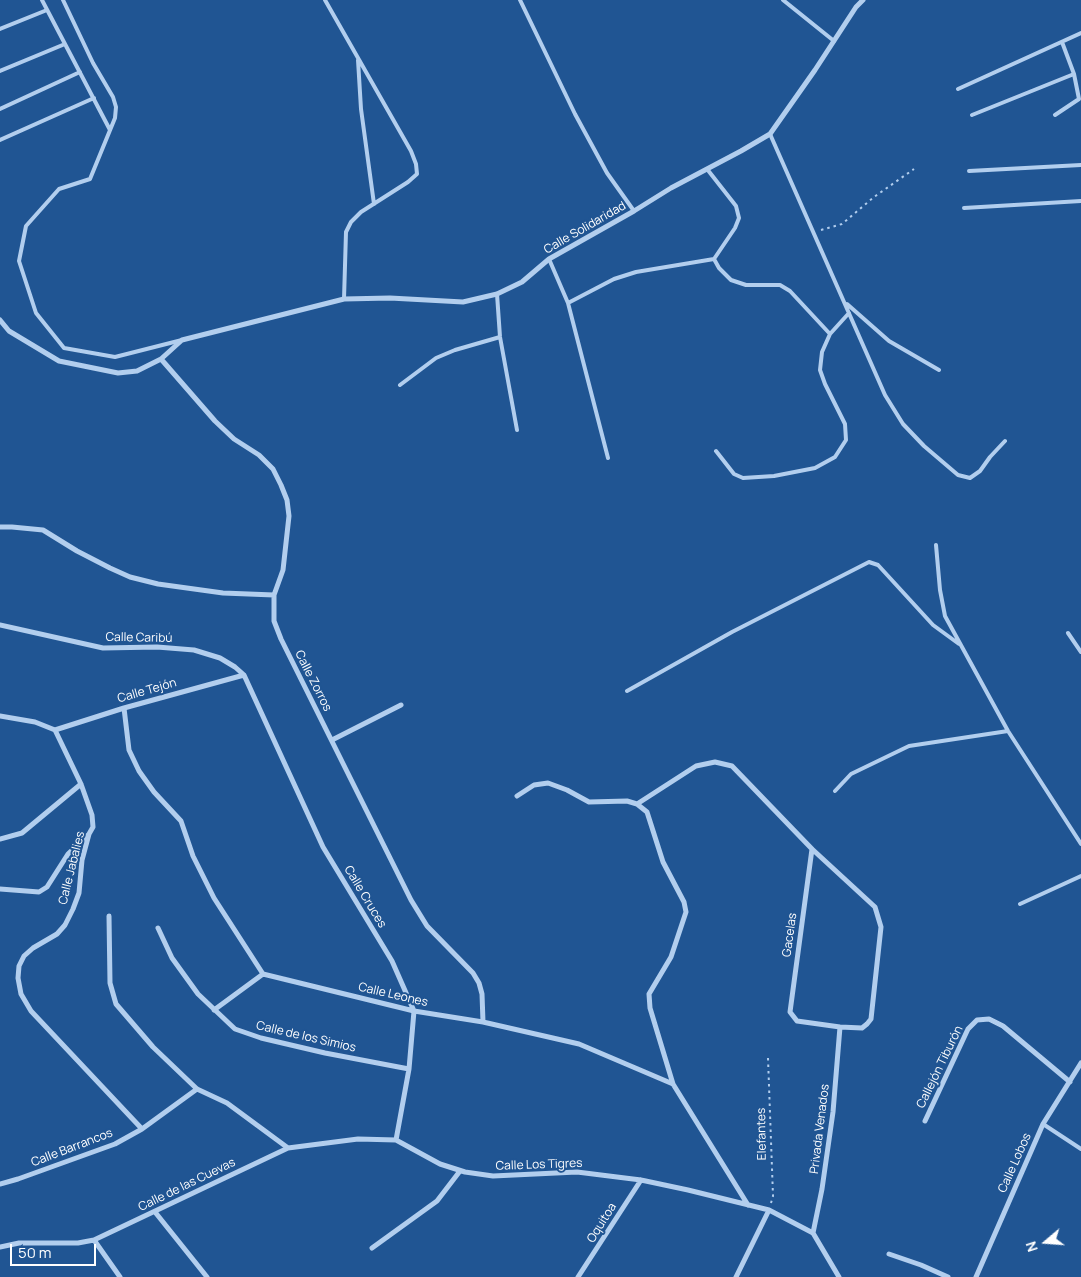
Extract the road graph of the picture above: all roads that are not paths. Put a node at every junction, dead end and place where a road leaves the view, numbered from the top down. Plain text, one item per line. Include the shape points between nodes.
1 (42, 0) edge
2 (63, 0) edge
3 (325, 0) edge
4 (520, 0) edge
5 (783, 0) edge
6 (863, 0) edge
7 (47, 10) junction
8 (0, 29) edge
9 (1081, 33) edge
10 (834, 41) junction
11 (1062, 42) junction
12 (65, 44) junction
13 (357, 57) junction
14 (0, 71) edge
15 (80, 72) junction
16 (1074, 74) junction
17 (958, 89) dead end
18 (94, 98) junction
19 (0, 109) edge
20 (972, 115) dead end
21 (1055, 115) dead end
22 (110, 130) junction
23 (770, 134) junction
24 (0, 140) edge
25 (1081, 165) edge
26 (707, 169) junction
27 (969, 171) dead end
28 (1081, 201) edge
29 (374, 204) junction
30 (964, 208) dead end
31 (634, 211) junction
32 (714, 259) junction
33 (549, 260) junction
34 (497, 294) junction
35 (344, 299) junction
36 (568, 303) junction
37 (845, 303) junction
38 (849, 313) junction
39 (0, 320) edge
40 (830, 334) junction
41 (500, 337) junction
42 (182, 340) junction
43 (161, 359) junction
44 (939, 370) dead end
45 (400, 385) dead end
46 (517, 430) dead end
47 (1005, 441) dead end
48 (716, 451) dead end
49 (608, 458) dead end
50 (0, 527) edge
51 (936, 545) dead end
52 (274, 595) junction
53 (0, 625) edge
54 (1068, 633) dead end
55 (960, 644) junction
56 (1081, 652) edge
57 (244, 675) junction
58 (627, 691) dead end
59 (400, 705) dead end
60 (124, 708) junction
61 (0, 716) edge
62 (55, 730) junction
63 (1008, 730) junction
64 (332, 740) junction
65 (81, 784) junction
66 (835, 791) dead end
67 (517, 796) dead end
68 (637, 804) junction
69 (89, 834) junction
70 (0, 839) edge
71 (1081, 844) edge
72 (812, 849) junction
73 (1081, 876) edge
74 (0, 889) edge
75 (1020, 904) dead end
76 (109, 916) dead end
77 (158, 928) dead end
78 (263, 974) junction
79 (214, 1010) junction
80 (414, 1011) junction
81 (483, 1022) junction
82 (840, 1027) junction
83 (1081, 1062) edge
84 (409, 1069) junction
85 (1070, 1082) junction
86 (673, 1084) junction
87 (197, 1089) junction
88 (925, 1121) dead end
89 (1043, 1124) junction
90 (142, 1129) junction
91 (396, 1140) junction
92 (288, 1148) junction
93 (1081, 1149) edge
94 (460, 1171) junction
95 (641, 1180) junction
96 (0, 1184) edge
97 (748, 1206) junction
98 (768, 1210) junction
99 (155, 1212) junction
100 (813, 1233) junction
101 (94, 1240) junction
102 (0, 1247) edge
103 (372, 1248) dead end
104 (890, 1254) dead end
105 (120, 1277) edge
106 (207, 1277) edge
107 (578, 1277) edge
108 (736, 1277) edge
109 (839, 1277) edge
110 (948, 1277) edge
111 (976, 1277) edge

1 - 7 lane
2 - 22 lane via 93,63 114,97 115,118
3 - 13 lane
4 - 31 lane via 579,122
5 - 10 lane
6 - 10 street, Calle Solidaridad
7 - 8 lane
7 - 12 lane
9 - 11 lane
10 - 23 street, Calle Solidaridad
11 - 16 lane
11 - 17 lane
12 - 14 lane
12 - 15 lane
13 - 29 lane
13 - 29 lane via 416,164 417,174
15 - 18 lane
15 - 19 lane
16 - 20 lane
16 - 21 lane via 1079,99
18 - 22 lane
18 - 24 lane
22 - 42 lane via 90,179 59,189 26,226 19,261 36,313 64,348 115,357
23 - 26 street, Calle Solidaridad
23 - 37 lane
25 - 27 lane
26 - 31 street, Calle Solidaridad
26 - 32 lane via 736,206 739,218
28 - 30 lane
29 - 35 lane via 350,222 346,232
31 - 33 street, Calle Solidaridad
32 - 36 lane via 621,276
32 - 40 lane via 731,280 746,285 780,285 790,291
33 - 34 street, Calle Solidaridad via 522,282
33 - 36 lane
34 - 35 street, Calle Solidaridad via 463,302
34 - 41 lane
35 - 42 street, Calle Solidaridad
36 - 49 lane
37 - 38 lane
37 - 44 lane via 889,341
38 - 40 lane
38 - 47 lane via 885,395 903,424 958,475 970,478 980,471
39 - 43 street via 9,332 59,361 118,373 137,371
40 - 48 lane via 822,352 820,370 845,424 846,440 835,457 816,468 743,478 734,474
41 - 45 lane via 436,358
41 - 46 lane
42 - 43 street
43 - 52 street, Calle Zorros via 215,422 259,455 273,469 281,484 289,516 283,570
50 - 52 street via 43,530 110,568 158,584 223,593
51 - 55 lane via 945,616
52 - 64 street, Calle Zorros via 274,621 281,639
53 - 57 street, Calle Caribú via 104,648 194,650 220,658
54 - 56 lane
55 - 58 lane via 933,625 878,565 869,562 732,632
55 - 63 lane
57 - 60 street, Calle Tejón
57 - 80 street, Calle Cruces via 323,847 392,961
59 - 64 street
60 - 62 street, Calle Tejón
60 - 78 street via 129,750 139,771 181,821 193,856 214,898
61 - 62 street via 35,722
62 - 65 street, Calle Jabalies
63 - 66 lane via 909,746 851,774
63 - 71 lane
64 - 81 street, Calle Zorros via 411,900 427,926 479,983
65 - 69 street, Calle Jabalies via 92,815 93,827
65 - 70 street via 22,833
67 - 68 street via 534,785 548,783 589,802 627,801
68 - 72 street via 696,766 716,762 732,766
68 - 86 street via 646,812 663,862 686,912 671,957 649,994 650,1008
69 - 74 street via 68,854 47,887 39,892
69 - 90 street, Calle Jabalies via 82,860 79,893 73,909 57,934 24,956 18,978 21,994 31,1011
72 - 82 street, Gacelas via 790,1012 797,1021
72 - 82 street via 875,907 880,919 871,1019 862,1028
73 - 75 lane
76 - 87 street via 110,984 116,1004 153,1047
77 - 79 street, Calle de los Simios via 172,958
78 - 79 street
78 - 80 street, Calle Leones
79 - 84 street, Calle de los Simios via 235,1029 261,1038
80 - 81 street, Calle Leones
80 - 84 street, Calle Cruces
81 - 86 street, Calle Leones via 579,1044
82 - 100 street, Privada Venados via 833,1112
83 - 85 street, Calle Lobos
84 - 91 street, Calle Cruces
85 - 88 street, Callejón Tiburón via 1003,1026 989,1019 978,1020 968,1029
85 - 89 street, Calle Lobos
86 - 97 street
87 - 90 street, Calle Barrancos
87 - 92 street via 227,1103
89 - 93 lane
89 - 111 street, Calle Lobos
90 - 96 street, Calle Barrancos via 116,1144
91 - 92 street, Calle Los Tigres via 358,1139
91 - 94 street, Calle Los Tigres
92 - 99 street, Calle de las Cuevas
94 - 95 street, Calle Los Tigres via 493,1176 577,1172
94 - 103 street via 437,1201
95 - 97 street, Calle Los Tigres
95 - 107 street, Oquitoa
97 - 98 street, Calle Los Tigres
98 - 100 street, Calle Los Tigres
98 - 108 street
99 - 101 street, Calle de las Cuevas
99 - 106 street
100 - 109 street
101 - 102 street, Calle de las Cuevas
101 - 105 street
104 - 110 street

